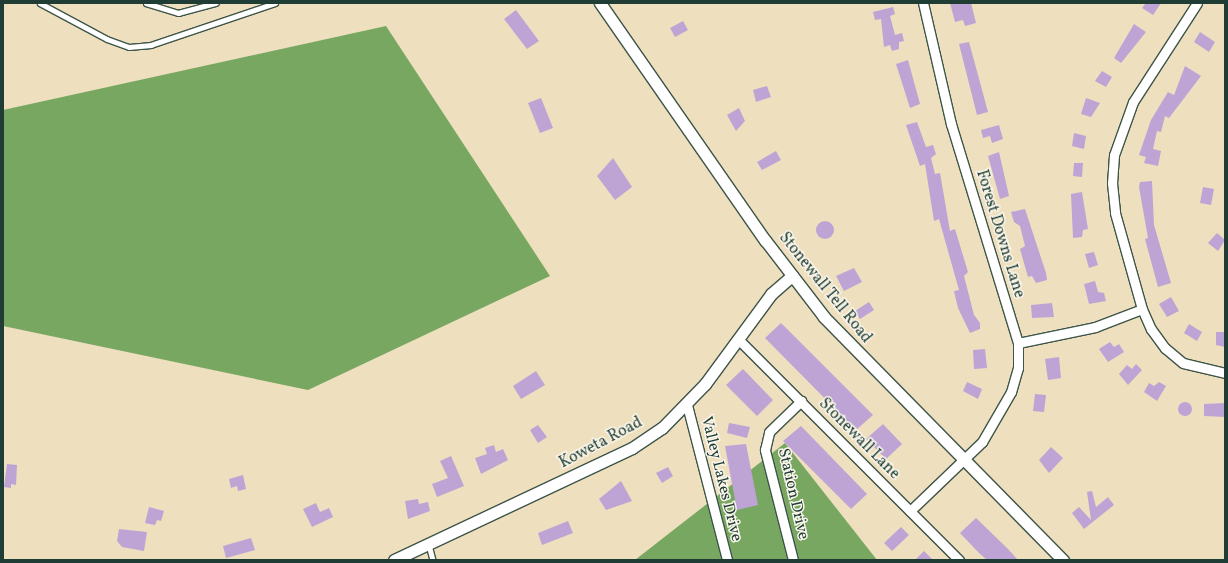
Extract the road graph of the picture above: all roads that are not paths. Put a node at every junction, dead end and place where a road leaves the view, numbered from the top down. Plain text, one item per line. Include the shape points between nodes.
1 (40, 3) edge
2 (45, 3) edge
3 (146, 3) edge
4 (216, 3) edge
5 (275, 3) edge
6 (600, 3) edge
7 (923, 3) edge
8 (1197, 3) edge
9 (49, 8) junction
10 (792, 276) junction
11 (1142, 309) junction
12 (738, 339) junction
13 (1018, 343) junction
14 (1225, 373) edge
15 (801, 401) junction
16 (687, 405) junction
17 (963, 460) junction
18 (910, 511) junction
19 (429, 545) junction
20 (394, 560) edge
21 (433, 560) edge
22 (727, 560) edge
23 (793, 560) edge
24 (959, 560) edge
25 (1063, 560) edge

1 - 9 lane
2 - 9 lane
3 - 4 lane via 178,13
5 - 9 lane via 151,45 129,47 107,39
6 - 10 street, Stonewall Tell Road
7 - 13 street, Forest Downs Lane via 951,124
8 - 11 street via 1133,102 1114,155 1115,213
10 - 12 street, Koweta Road via 771,294
10 - 17 street, Stonewall Tell Road via 856,353
11 - 13 street via 1096,327
11 - 14 street via 1165,348 1183,363
12 - 15 street, Stonewall Lane
12 - 16 street, Koweta Road
13 - 17 street, Forest Downs Lane via 1018,368 1011,392 982,442
15 - 18 street, Stonewall Lane
15 - 23 street, Station Drive via 769,432 765,450
16 - 19 street, Koweta Road via 632,448
16 - 22 street, Valley Lakes Drive
17 - 18 street, Forest Downs Lane
17 - 25 street, Stonewall Tell Road
18 - 24 street, Stonewall Lane
19 - 20 street, Koweta Road
19 - 21 lane

